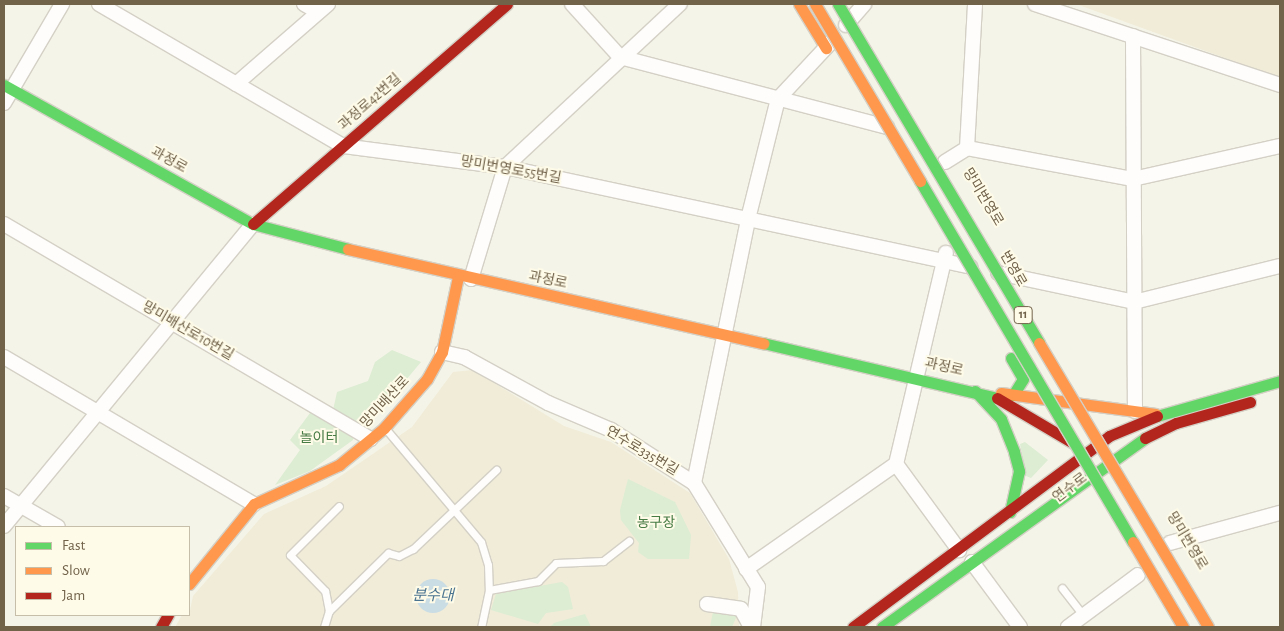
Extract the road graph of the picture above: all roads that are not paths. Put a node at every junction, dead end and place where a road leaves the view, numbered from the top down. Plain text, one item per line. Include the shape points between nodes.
1 (62, 4) edge
2 (99, 4) edge
3 (304, 4) edge
4 (507, 4) edge
5 (572, 4) edge
6 (680, 4) edge
7 (800, 4) edge
8 (815, 4) edge
9 (838, 4) edge
10 (976, 4) edge
11 (1035, 4) edge
12 (857, 7) edge
13 (323, 8) edge
14 (1133, 36) junction
15 (826, 48) junction
16 (620, 57) junction
17 (236, 84) junction
18 (1280, 85) edge
19 (8, 87) edge
20 (778, 98) junction
21 (4, 103) edge
22 (870, 123) junction
23 (931, 139) junction
24 (343, 146) junction
25 (1280, 146) edge
26 (967, 148) junction
27 (945, 162) junction
28 (505, 167) junction
29 (1133, 179) junction
30 (979, 218) junction
31 (748, 219) junction
32 (4, 224) edge
33 (253, 224) junction
34 (948, 258) junction
35 (1280, 266) edge
36 (1013, 277) junction
37 (464, 278) junction
38 (1134, 302) junction
39 (173, 321) junction
40 (724, 333) junction
41 (442, 352) junction
42 (4, 358) edge
43 (914, 376) junction
44 (1280, 381) edge
45 (974, 389) junction
46 (1280, 394) edge
47 (1013, 395) junction
48 (1089, 405) junction
49 (97, 412) junction
50 (1135, 412) junction
51 (1158, 415) junction
52 (384, 428) junction
53 (371, 439) junction
54 (1085, 452) junction
55 (896, 464) junction
56 (1097, 467) junction
57 (496, 470) dead end
58 (694, 483) junction
59 (4, 496) edge
60 (254, 504) junction
61 (21, 506) junction
62 (339, 506) dead end
63 (455, 507) junction
64 (1010, 512) junction
65 (1280, 513) edge
66 (4, 526) edge
67 (56, 526) edge
68 (629, 541) dead end
69 (1170, 543) junction
70 (959, 550) junction
71 (972, 562) junction
72 (746, 569) junction
73 (1138, 575) junction
74 (190, 583) edge
75 (1062, 588) dead end
76 (489, 590) junction
77 (707, 604) dead end
78 (329, 611) junction
79 (1083, 615) junction
80 (167, 616) edge
81 (161, 627) edge
82 (324, 627) edge
83 (481, 627) edge
84 (752, 627) edge
85 (854, 627) edge
86 (882, 627) edge
87 (1020, 627) edge
88 (1068, 627) edge
89 (1169, 627) edge
90 (1183, 627) edge
91 (1208, 627) edge
92 (1220, 627) edge

1 - 19 street
2 - 17 street, 망미번영로55번길
3 - 13 street
4 - 24 main road, 과정로42번길
5 - 16 street
6 - 16 street
7 - 15 main road
8 - 90 main road, 11, bridge
9 - 91 main road, 번영로 / 11, bridge
10 - 26 street
11 - 14 street
12 - 15 street
12 - 23 main road, 망미번영로
13 - 17 street
14 - 18 street
14 - 29 street
15 - 20 street
15 - 22 main road
16 - 20 street
16 - 28 street
17 - 24 street, 망미번영로55번길
19 - 21 street
19 - 33 main road, 과정로
20 - 22 street
20 - 31 street
22 - 23 street
22 - 34 main road
23 - 27 main road, 망미번영로
24 - 28 street, 망미번영로55번길
24 - 33 main road, 과정로42번길
25 - 29 street
26 - 27 street
26 - 29 street
27 - 30 main road, 망미번영로
28 - 31 street, 망미번영로55번길
28 - 37 street
29 - 38 street
30 - 34 street
30 - 36 main road, 망미번영로
31 - 34 street, 망미번영로55번길
31 - 40 street
32 - 39 street, 망미배산로10번길
33 - 37 main road, 과정로
33 - 39 street
34 - 36 street, 망미번영로55번길
34 - 43 street
34 - 47 main road via 1023,379
35 - 38 street
36 - 38 street, 망미번영로55번길
36 - 48 main road, 망미번영로
37 - 40 main road, 과정로
37 - 41 main road, 망미배산로
38 - 50 street
39 - 49 street
39 - 53 street, 망미배산로10번길
40 - 43 main road, 과정로
40 - 58 street
41 - 52 main road, 망미배산로 via 427,380
41 - 58 street, 연수로335번길 via 464,357 548,403 611,430
42 - 49 street
43 - 45 main road, 과정로
43 - 55 street
44 - 51 main road, 연수로
45 - 47 main road
45 - 54 main road, 과정로 via 1030,415
45 - 64 main road via 1001,419 1014,452 1019,471
46 - 56 main road, 연수로 via 1176,423
47 - 48 main road
48 - 50 main road
49 - 60 street
49 - 61 street
50 - 51 main road
51 - 54 main road, 연수로
52 - 53 main road, 망미배산로
52 - 63 lane
53 - 60 main road, 망미배산로 via 339,465
54 - 56 main road, 과정로
54 - 64 main road, 연수로
55 - 70 street
55 - 72 street
56 - 69 main road, 망미번영로 via 1128,473
56 - 69 main road, 과정로 via 1150,552
56 - 71 main road, 연수로
56 - 73 main road via 1093,498
57 - 63 lane
58 - 72 street, 연수로335번길
59 - 61 street
60 - 74 main road, 망미배산로
61 - 66 street
61 - 67 street
62 - 78 lane via 290,555 325,591
63 - 76 lane via 481,542 488,565
63 - 78 lane via 413,548 383,558
64 - 70 main road, 연수로
65 - 69 street
68 - 76 lane via 603,561 556,563 538,581
69 - 92 main road, 망미번영로
70 - 85 main road, 연수로
71 - 86 main road, 연수로
71 - 87 street
72 - 84 street, 연수로335번길 via 758,587
73 - 79 street
73 - 89 main road
75 - 79 lane
76 - 83 lane
77 - 84 street via 741,609
78 - 82 lane
79 - 88 street
80 - 81 main road

